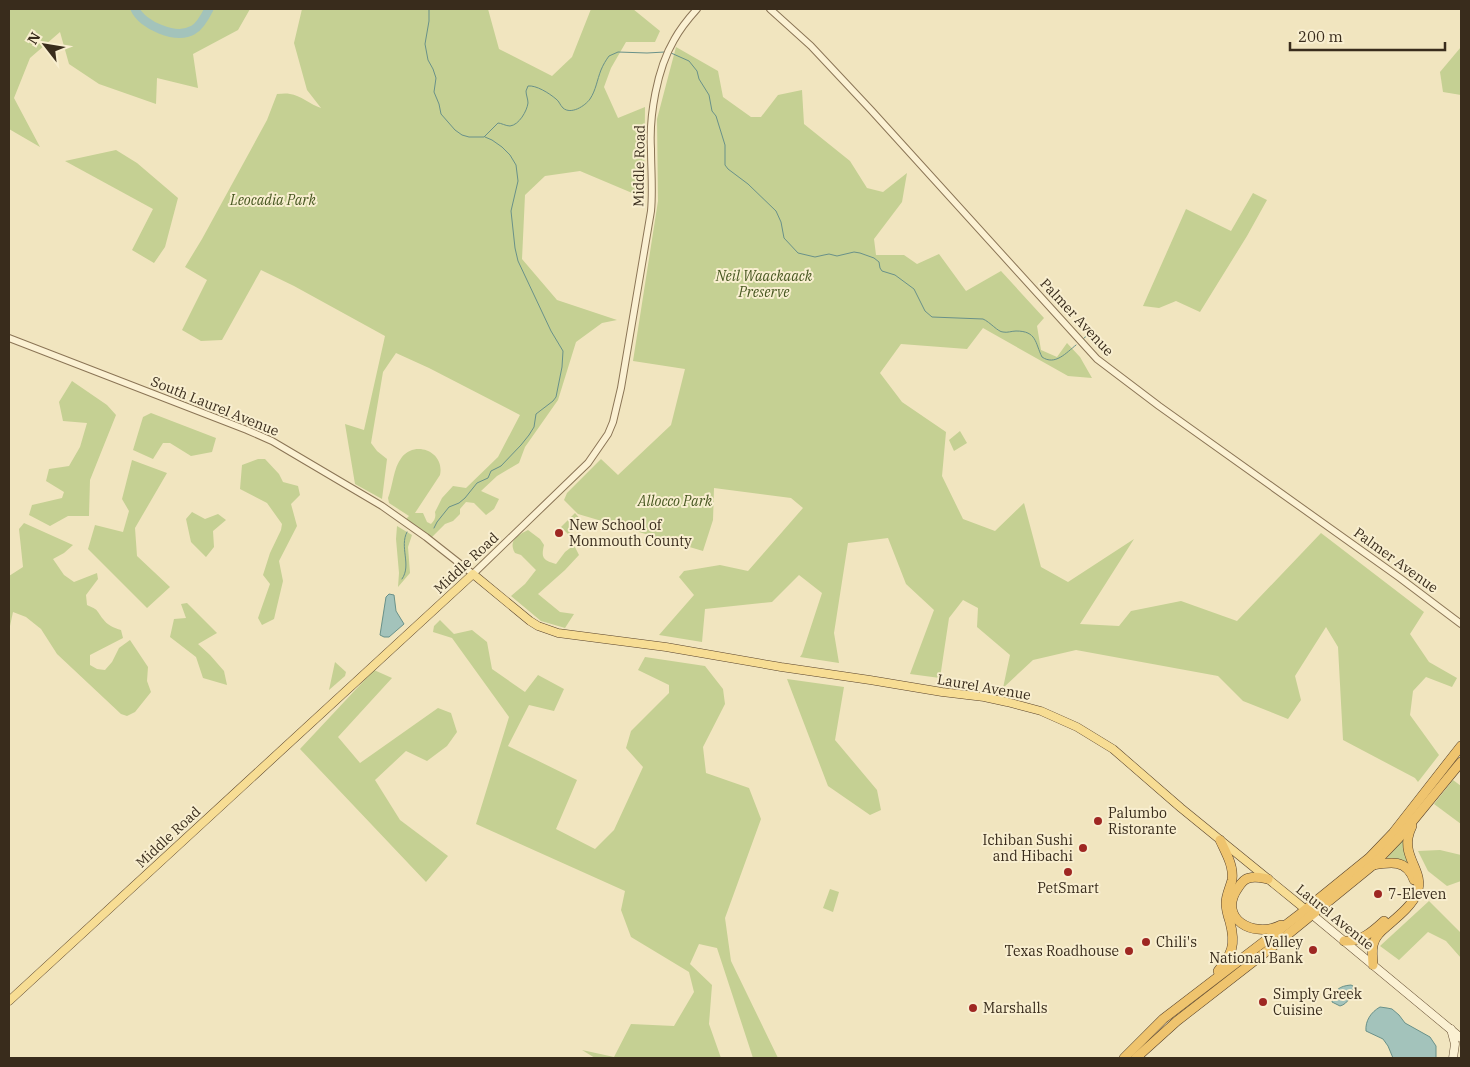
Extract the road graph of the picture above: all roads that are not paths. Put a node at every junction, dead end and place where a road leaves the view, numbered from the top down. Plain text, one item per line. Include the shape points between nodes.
1 (697, 9) edge
2 (770, 9) edge
3 (9, 338) edge
4 (473, 574) junction
5 (1461, 624) edge
6 (1461, 746) edge
7 (1461, 762) edge
8 (1416, 817) junction
9 (1220, 840) junction
10 (1372, 865) junction
11 (1268, 879) junction
12 (1309, 912) junction
13 (1290, 921) junction
14 (1344, 941) junction
15 (1373, 965) junction
16 (1194, 994) junction
17 (9, 1001) edge
18 (1451, 1029) junction
19 (1461, 1038) edge
20 (1124, 1058) edge
21 (1136, 1058) edge
22 (1453, 1058) edge

1 - 4 street, Middle Road via 674,40 662,68 651,128 650,211 613,422 588,463
2 - 5 street, Palmer Avenue via 811,46 871,110 1096,359
3 - 4 street, South Laurel Avenue via 272,441 382,506
4 - 9 main road, Laurel Avenue via 530,622 558,633 984,698 1041,711 1078,727 1112,749
4 - 17 main road, Middle Road
6 - 12 highway via 1393,833
7 - 8 highway
8 - 10 highway
8 - 15 highway via 1409,831 1407,846 1418,874 1417,892 1374,940
9 - 11 main road, Laurel Avenue
9 - 16 highway via 1232,872 1226,905 1233,932 1232,950 1213,977
10 - 12 highway
10 - 14 highway via 1395,862 1403,865 1413,876 1413,889 1407,899 1366,936 1356,941
11 - 12 main road, Laurel Avenue
11 - 13 highway via 1252,877 1243,881 1233,898 1235,915 1242,925 1253,930 1278,927
12 - 13 highway
12 - 14 main road, Laurel Avenue
12 - 21 highway via 1276,944 1177,1021
13 - 16 highway
14 - 15 main road, Laurel Avenue
15 - 18 main road, Laurel Avenue
16 - 20 highway
18 - 19 main road, Laurel Avenue
18 - 22 main road via 1455,1044

